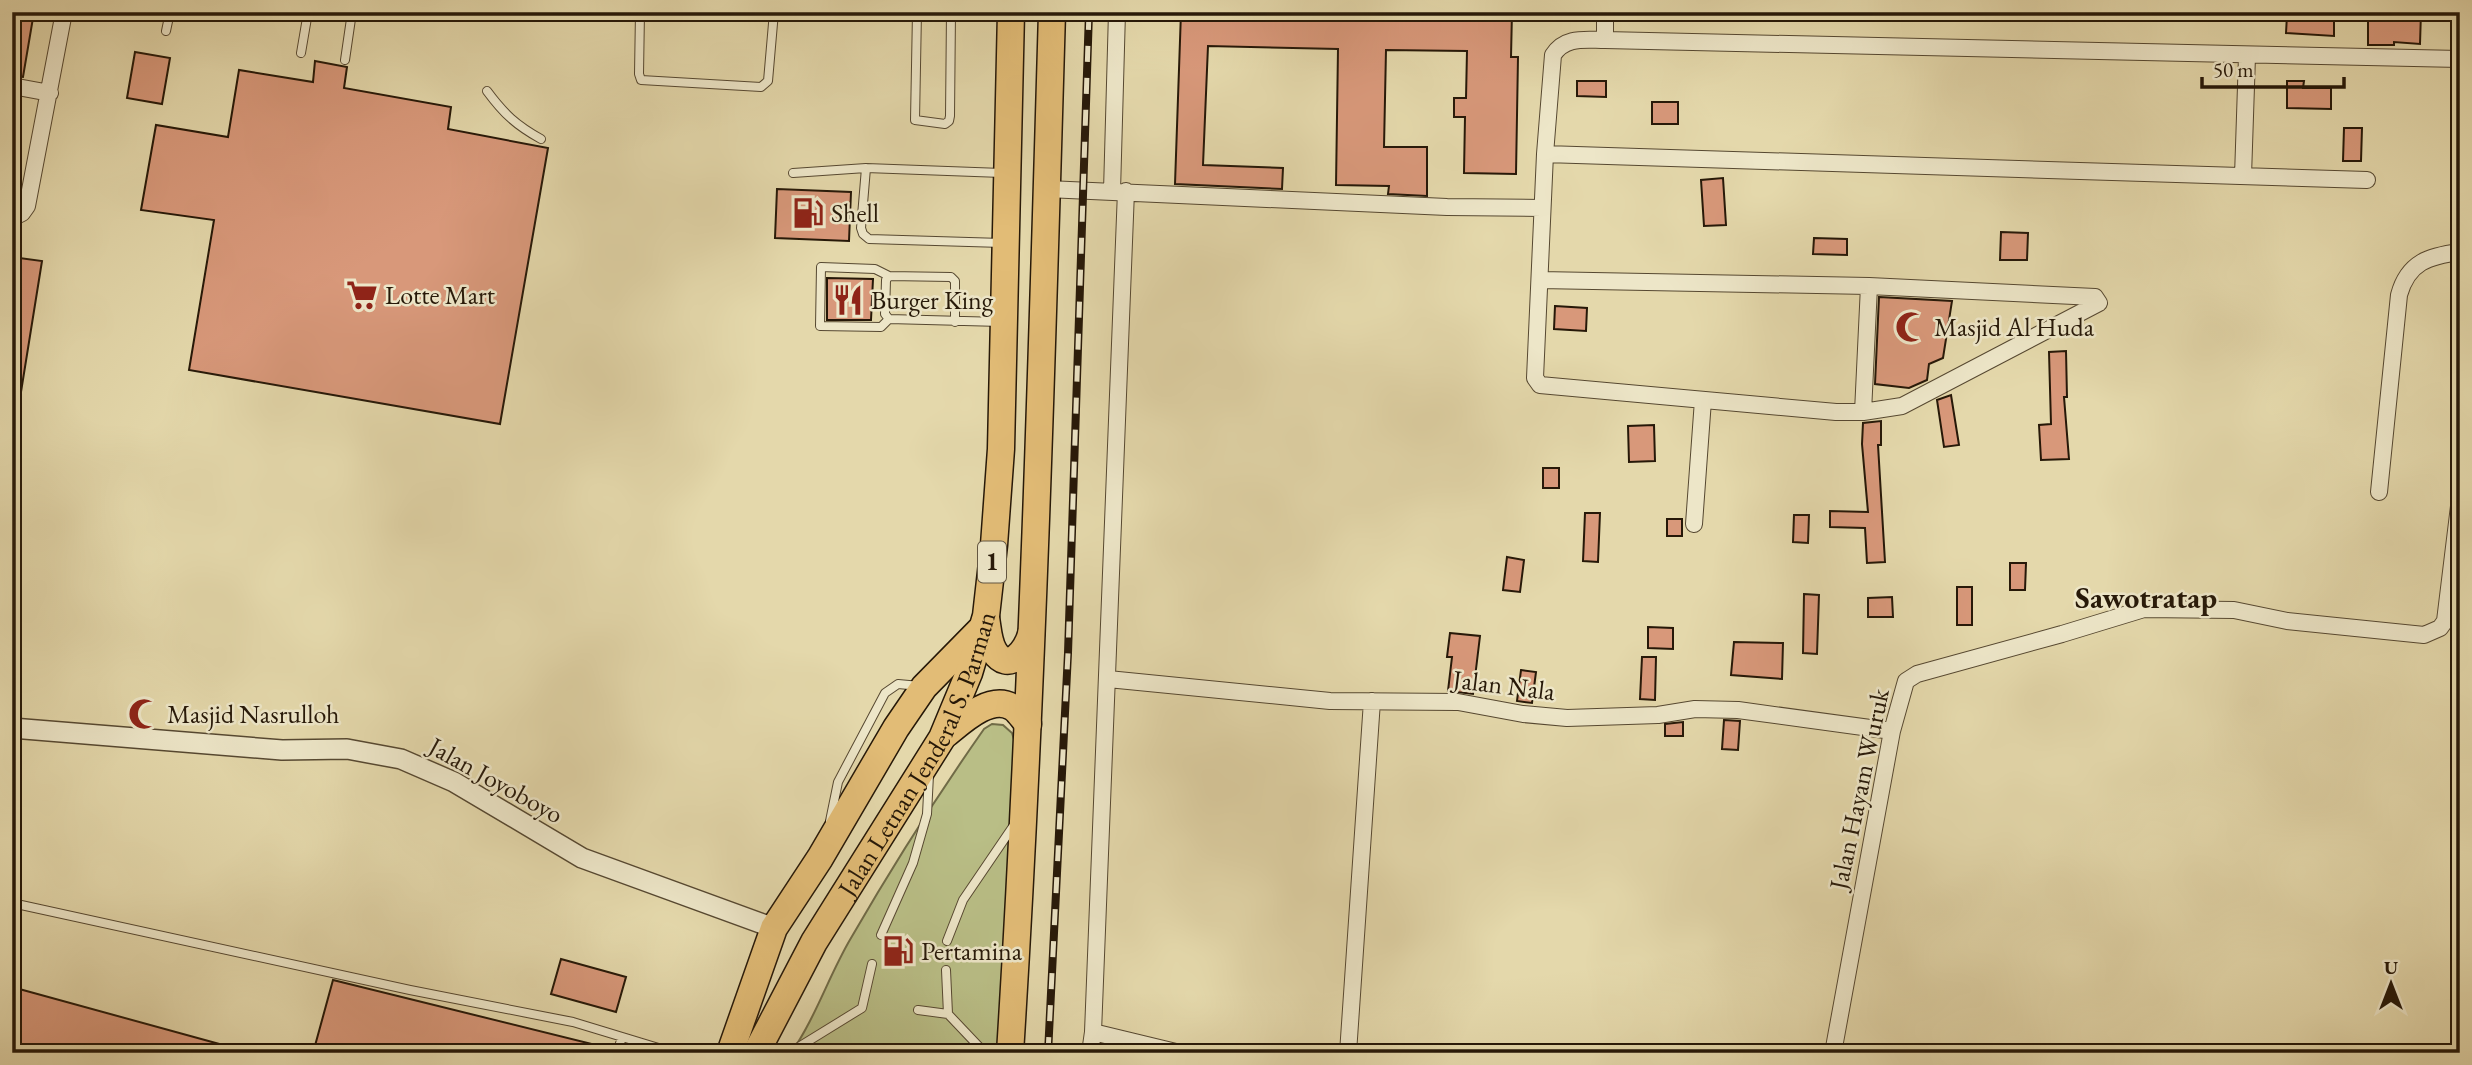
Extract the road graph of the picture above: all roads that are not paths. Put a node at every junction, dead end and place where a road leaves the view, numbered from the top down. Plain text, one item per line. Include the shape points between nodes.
1 (64, 12) edge
2 (170, 12) edge
3 (308, 12) edge
4 (352, 12) edge
5 (640, 12) edge
6 (774, 12) edge
7 (917, 12) edge
8 (951, 12) edge
9 (1011, 12) edge
10 (1052, 12) edge
11 (1117, 12) edge
12 (1605, 12) edge
13 (166, 31) dead end
14 (1605, 40) junction
15 (301, 53) dead end
16 (2247, 56) junction
17 (2460, 59) edge
18 (345, 60) dead end
19 (12, 86) edge
20 (487, 90) dead end
21 (50, 93) junction
22 (541, 139) dead end
23 (1545, 154) junction
24 (866, 168) junction
25 (793, 173) dead end
26 (1007, 173) junction
27 (2243, 176) junction
28 (2367, 180) dead end
29 (1047, 189) junction
30 (1119, 191) junction
31 (1542, 208) junction
32 (12, 219) edge
33 (1005, 243) junction
34 (2460, 252) edge
35 (889, 276) junction
36 (1540, 280) junction
37 (1869, 286) junction
38 (888, 319) junction
39 (955, 322) junction
40 (1003, 322) junction
41 (1703, 400) junction
42 (1863, 412) junction
43 (2379, 492) dead end
44 (2460, 498) edge
45 (1694, 524) dead end
46 (2453, 611) edge
47 (984, 622) junction
48 (1033, 625) junction
49 (1108, 679) junction
50 (1371, 701) junction
51 (1028, 724) junction
52 (12, 728) edge
53 (1892, 731) junction
54 (936, 746) junction
55 (1025, 808) junction
56 (12, 903) edge
57 (774, 928) junction
58 (881, 935) dead end
59 (947, 941) dead end
60 (872, 964) dead end
61 (946, 970) dead end
62 (862, 1008) junction
63 (874, 1009) dead end
64 (918, 1010) dead end
65 (948, 1014) junction
66 (1093, 1032) junction
67 (622, 1037) junction
68 (617, 1053) edge
69 (675, 1053) edge
70 (730, 1053) edge
71 (756, 1053) edge
72 (789, 1053) edge
73 (985, 1053) edge
74 (1010, 1053) edge
75 (1090, 1053) edge
76 (1180, 1053) edge
77 (1348, 1053) edge
78 (1833, 1053) edge

1 - 21 street
2 - 13 lane
3 - 15 lane
4 - 18 lane
5 - 6 lane via 641,80 761,87 768,81
7 - 8 lane via 915,120 945,124 950,116
9 - 26 highway, Jalan Letnan Jenderal S. Parman / 1
10 - 29 highway, Jalan Letnan Jenderal S. Parman / 1
11 - 30 street
12 - 14 street
14 - 16 street
14 - 23 street via 1566,42 1553,55
16 - 17 street
16 - 27 street
19 - 21 street
20 - 22 lane via 517,126
21 - 32 street via 27,206
23 - 27 street
23 - 31 street
24 - 25 lane
24 - 26 lane
24 - 33 lane via 861,228 869,239
26 - 33 highway, Jalan Letnan Jenderal S. Parman / 1
27 - 28 street
29 - 30 street
29 - 48 highway, Jalan Letnan Jenderal S. Parman / 1
30 - 31 street
30 - 49 street
31 - 36 street
33 - 40 highway, Jalan Letnan Jenderal S. Parman / 1
34 - 43 street via 2427,260 2403,282
35 - 38 lane
35 - 38 lane via 875,269 821,267 820,326 881,327
35 - 39 lane via 951,277 955,281
36 - 37 street
36 - 41 street via 1535,378 1540,385
37 - 42 street
37 - 42 street via 2095,297 2099,303 1902,406
38 - 39 lane
39 - 40 lane
40 - 47 highway, Jalan Letnan Jenderal S. Parman / 1 via 1001,449
41 - 42 street
41 - 45 street
44 - 46 street
46 - 53 street, Jalan Hayam Wuruk via 2440,628 2424,635 2287,621 2234,610 2144,608 1912,677 1906,681
47 - 48 highway via 995,653 1009,661 1027,648
47 - 54 highway, Jalan Letnan Jenderal S. Parman / 1 via 969,673
47 - 57 highway via 924,687
48 - 51 highway, Jalan Letnan Jenderal S. Parman / 1
49 - 50 street, Jalan Nala
49 - 66 street
50 - 53 street, Jalan Nala via 1458,702 1567,718 1738,709
50 - 77 street
51 - 54 highway via 1013,707 992,705 972,714
51 - 55 highway, Jalan Letnan Jenderal S. Parman / 1
52 - 57 street, Jalan Joyoboyo via 282,750 347,749 401,759 454,782 582,858
53 - 78 street, Jalan Hayam Wuruk
54 - 58 lane via 927,814 913,863
54 - 71 highway, Jalan Letnan Jenderal S. Parman / 1 via 814,942
55 - 59 lane via 963,900
55 - 74 highway, Jalan Letnan Jenderal S. Parman / 1
56 - 67 lane via 573,1022
57 - 70 highway
60 - 62 lane
61 - 65 lane
62 - 63 lane
62 - 72 lane
64 - 65 lane
65 - 73 lane
66 - 75 street
66 - 76 street
67 - 68 lane
67 - 69 lane

